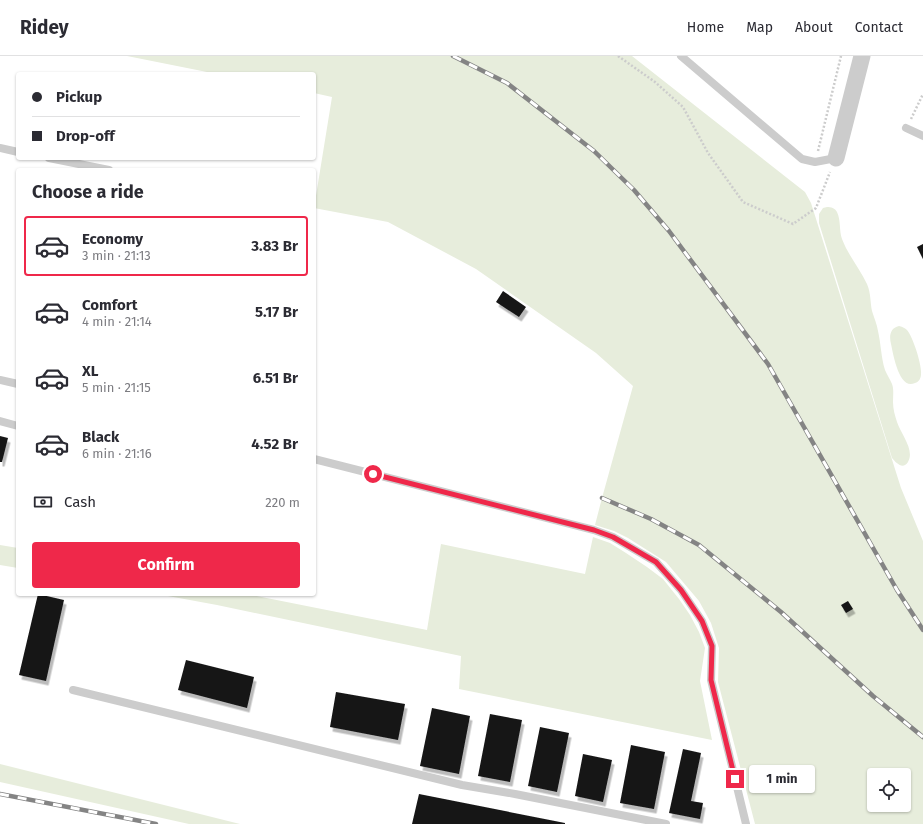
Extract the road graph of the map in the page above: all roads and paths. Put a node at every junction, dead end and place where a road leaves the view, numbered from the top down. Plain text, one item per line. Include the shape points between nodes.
1 (618, 56) edge
2 (681, 56) edge
3 (841, 56) edge
4 (862, 56) edge
5 (923, 94) edge
6 (906, 128) joint
7 (923, 136) edge
8 (0, 148) edge
9 (16, 152) edge
10 (836, 158) junction
11 (59, 160) edge
12 (815, 162) junction
13 (99, 168) edge
14 (0, 380) edge
15 (16, 384) edge
16 (0, 421) edge
17 (16, 425) edge
18 (316, 460) edge
19 (73, 690) dead end
20 (666, 824) edge
21 (746, 824) edge

1 - 10 path via 655,82 683,107 708,153 743,202 793,224 816,208
2 - 12 lane via 802,159
3 - 12 path
4 - 10 street
5 - 6 path
6 - 7 lane
8 - 9 lane
10 - 12 lane
11 - 13 lane
14 - 15 lane
16 - 17 lane
18 - 21 lane via 594,530 613,537 656,562 681,590 702,621 712,646 711,680
19 - 20 lane via 462,785

